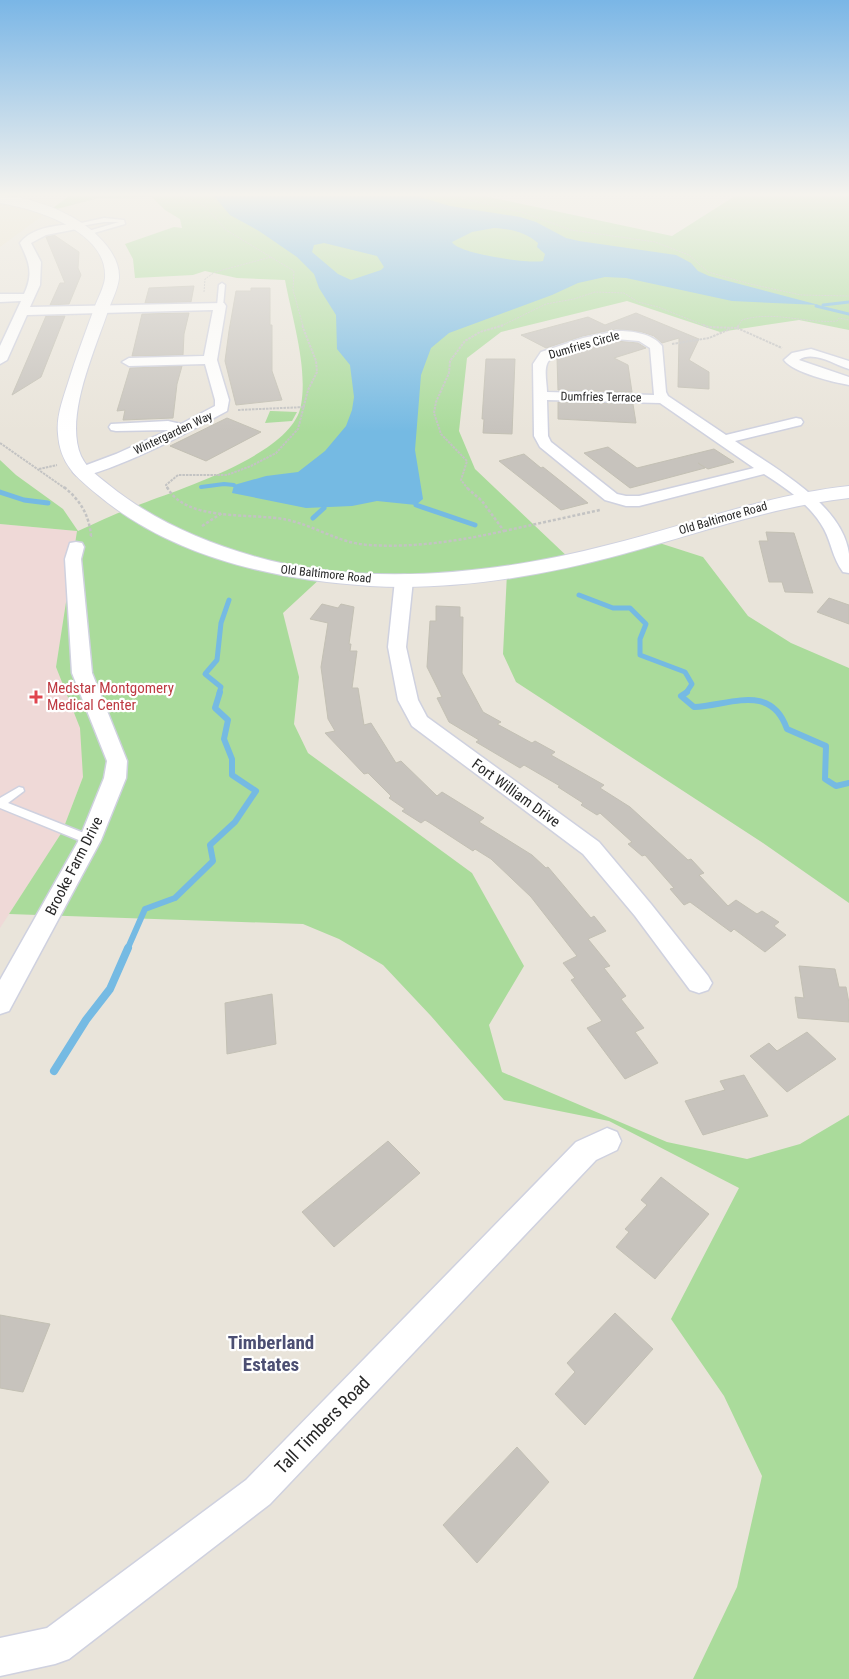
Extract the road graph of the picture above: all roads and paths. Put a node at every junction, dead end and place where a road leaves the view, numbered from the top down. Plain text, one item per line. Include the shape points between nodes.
1 (34, 274) edge
2 (112, 274) edge
3 (294, 274) edge
4 (716, 274) edge
5 (222, 286) dead end
6 (849, 296) edge
7 (30, 297) junction
8 (0, 298) edge
9 (220, 306) junction
10 (102, 309) junction
11 (24, 311) junction
12 (849, 320) edge
13 (737, 328) junction
14 (731, 329) junction
15 (656, 346) junction
16 (799, 354) junction
17 (0, 360) edge
18 (210, 360) junction
19 (129, 362) dead end
20 (849, 365) edge
21 (849, 381) edge
22 (540, 396) junction
23 (662, 398) junction
24 (305, 407) junction
25 (220, 410) junction
26 (796, 422) dead end
27 (116, 427) dead end
28 (183, 429) junction
29 (723, 440) junction
30 (0, 443) edge
31 (766, 470) junction
32 (81, 472) junction
33 (849, 492) edge
34 (803, 497) junction
35 (639, 501) junction
36 (504, 531) junction
37 (76, 547) joint
38 (846, 564) edge
39 (404, 580) junction
40 (20, 791) dead end
41 (0, 803) edge
42 (90, 840) junction
43 (700, 983) dead end
44 (0, 1004) edge
45 (607, 1141) dead end
46 (0, 1657) edge

1 - 7 street
2 - 10 street, Old Baltimore Road
3 - 24 path via 293,290 317,372 308,390
4 - 6 path via 801,295
5 - 9 lane
7 - 8 street
7 - 11 street
9 - 10 street
9 - 18 street, Wintergarden Way
10 - 11 street
10 - 32 street, Old Baltimore Road via 77,382 66,427 70,454
11 - 17 street
12 - 13 path via 839,318 828,322 760,316 742,320
13 - 14 path
13 - 16 path
14 - 15 path via 702,341
14 - 36 path via 698,324 638,302 624,293 595,292 537,308 465,341 450,361 434,418 441,434 467,461 461,480 482,501
15 - 22 street, Dumfries Circle via 633,335 614,334 546,355 540,364
15 - 23 street
16 - 20 street via 822,356
16 - 21 street via 791,360 795,364
18 - 19 street
18 - 25 street, Wintergarden Way via 222,400
22 - 23 street, Dumfries Terrace
22 - 35 street, Dumfries Circle via 541,436 545,444 612,497
23 - 29 street
24 - 25 path
24 - 36 path via 298,429 268,459 227,475 178,475 166,485 169,494 196,508 288,520 353,544 391,546 461,540
25 - 28 street, Wintergarden Way
26 - 29 street
27 - 28 street via 168,425
28 - 32 street, Wintergarden Way
29 - 31 street
30 - 37 path via 54,479 84,509 91,536
31 - 34 street via 794,486
31 - 35 street, Dumfries Circle
32 - 39 street, Old Baltimore Road via 138,516 235,558 323,576
33 - 34 street, Old Baltimore Road
34 - 38 street via 826,520
34 - 39 street, Old Baltimore Road via 612,551 507,573 471,578
35 - 36 path via 628,509 586,512
37 - 42 street, Brooke Farm Drive via 73,560 82,673 117,761 115,778
39 - 43 street, Fort William Drive via 397,647 408,700 419,721 591,848
40 - 41 lane
41 - 42 lane
42 - 44 street, Brooke Farm Drive
45 - 46 street, Tall Timbers Road via 586,1151 258,1492 55,1645

